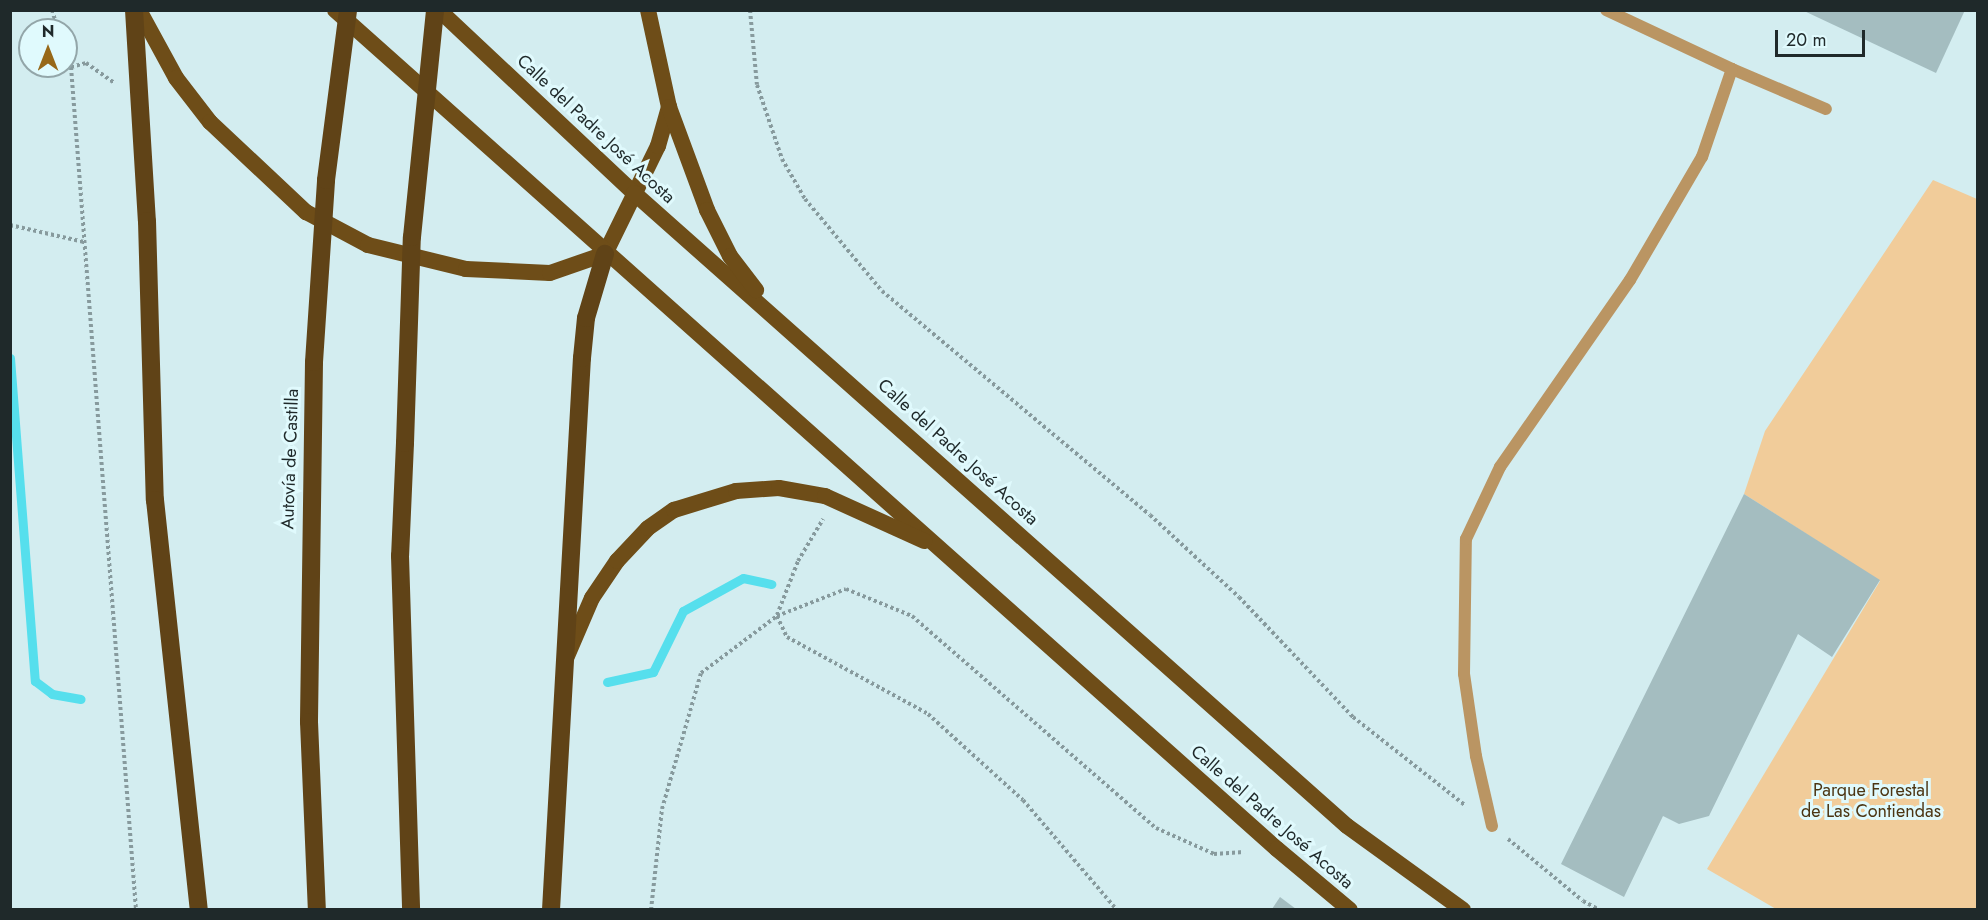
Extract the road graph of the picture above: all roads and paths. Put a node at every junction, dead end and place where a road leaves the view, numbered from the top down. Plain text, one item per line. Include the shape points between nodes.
1 (137, 10) edge
2 (335, 10) edge
3 (348, 10) edge
4 (437, 10) edge
5 (750, 10) edge
6 (1606, 10) edge
7 (648, 12) edge
8 (78, 66) edge
9 (1732, 69) junction
10 (72, 78) edge
11 (121, 86) dead end
12 (669, 107) junction
13 (1826, 109) dead end
14 (634, 193) junction
15 (10, 225) edge
16 (84, 242) junction
17 (605, 254) junction
18 (776, 317) junction
19 (827, 513) dead end
20 (943, 550) junction
21 (777, 616) junction
22 (563, 665) junction
23 (1492, 826) junction
24 (1231, 853) dead end
25 (136, 909) edge
26 (199, 909) edge
27 (318, 909) edge
28 (411, 909) edge
29 (551, 909) edge
30 (651, 909) edge
31 (1117, 909) edge
32 (1350, 909) edge
33 (1463, 909) edge
34 (1600, 909) edge

1 - 17 highway via 176,78 210,122 306,212 358,239 466,269 550,273
1 - 26 highway via 155,500
2 - 17 highway, Calle del Padre José Acosta
3 - 27 highway, Autovía de Castilla, bridge via 327,180 314,362 309,722
4 - 14 highway, Calle del Padre José Acosta
4 - 28 highway, bridge via 412,237 400,556
5 - 23 path via 757,85 782,159 805,199 882,291 1150,515 1239,597 1353,717
6 - 9 lane
7 - 12 highway
8 - 11 path via 86,63
9 - 13 lane
9 - 23 lane via 1702,157 1630,280 1500,467 1466,539 1464,674
10 - 16 path
12 - 14 highway via 658,146
12 - 18 highway via 707,210 730,256
14 - 17 highway
14 - 18 highway, Calle del Padre José Acosta
15 - 16 path
16 - 25 path
17 - 20 highway, Calle del Padre José Acosta
17 - 22 highway via 586,318
18 - 33 highway, Calle del Padre José Acosta via 1347,826
19 - 21 path via 798,561
20 - 22 highway via 825,496 779,488 736,491 674,510 648,528 617,561 592,598
20 - 32 highway, Calle del Padre José Acosta via 1295,865
21 - 24 path via 846,589 912,616 1156,828 1214,854
21 - 30 path via 702,673 662,809
21 - 31 path via 787,638 928,714 1023,800
22 - 29 highway
23 - 34 path via 1583,901

